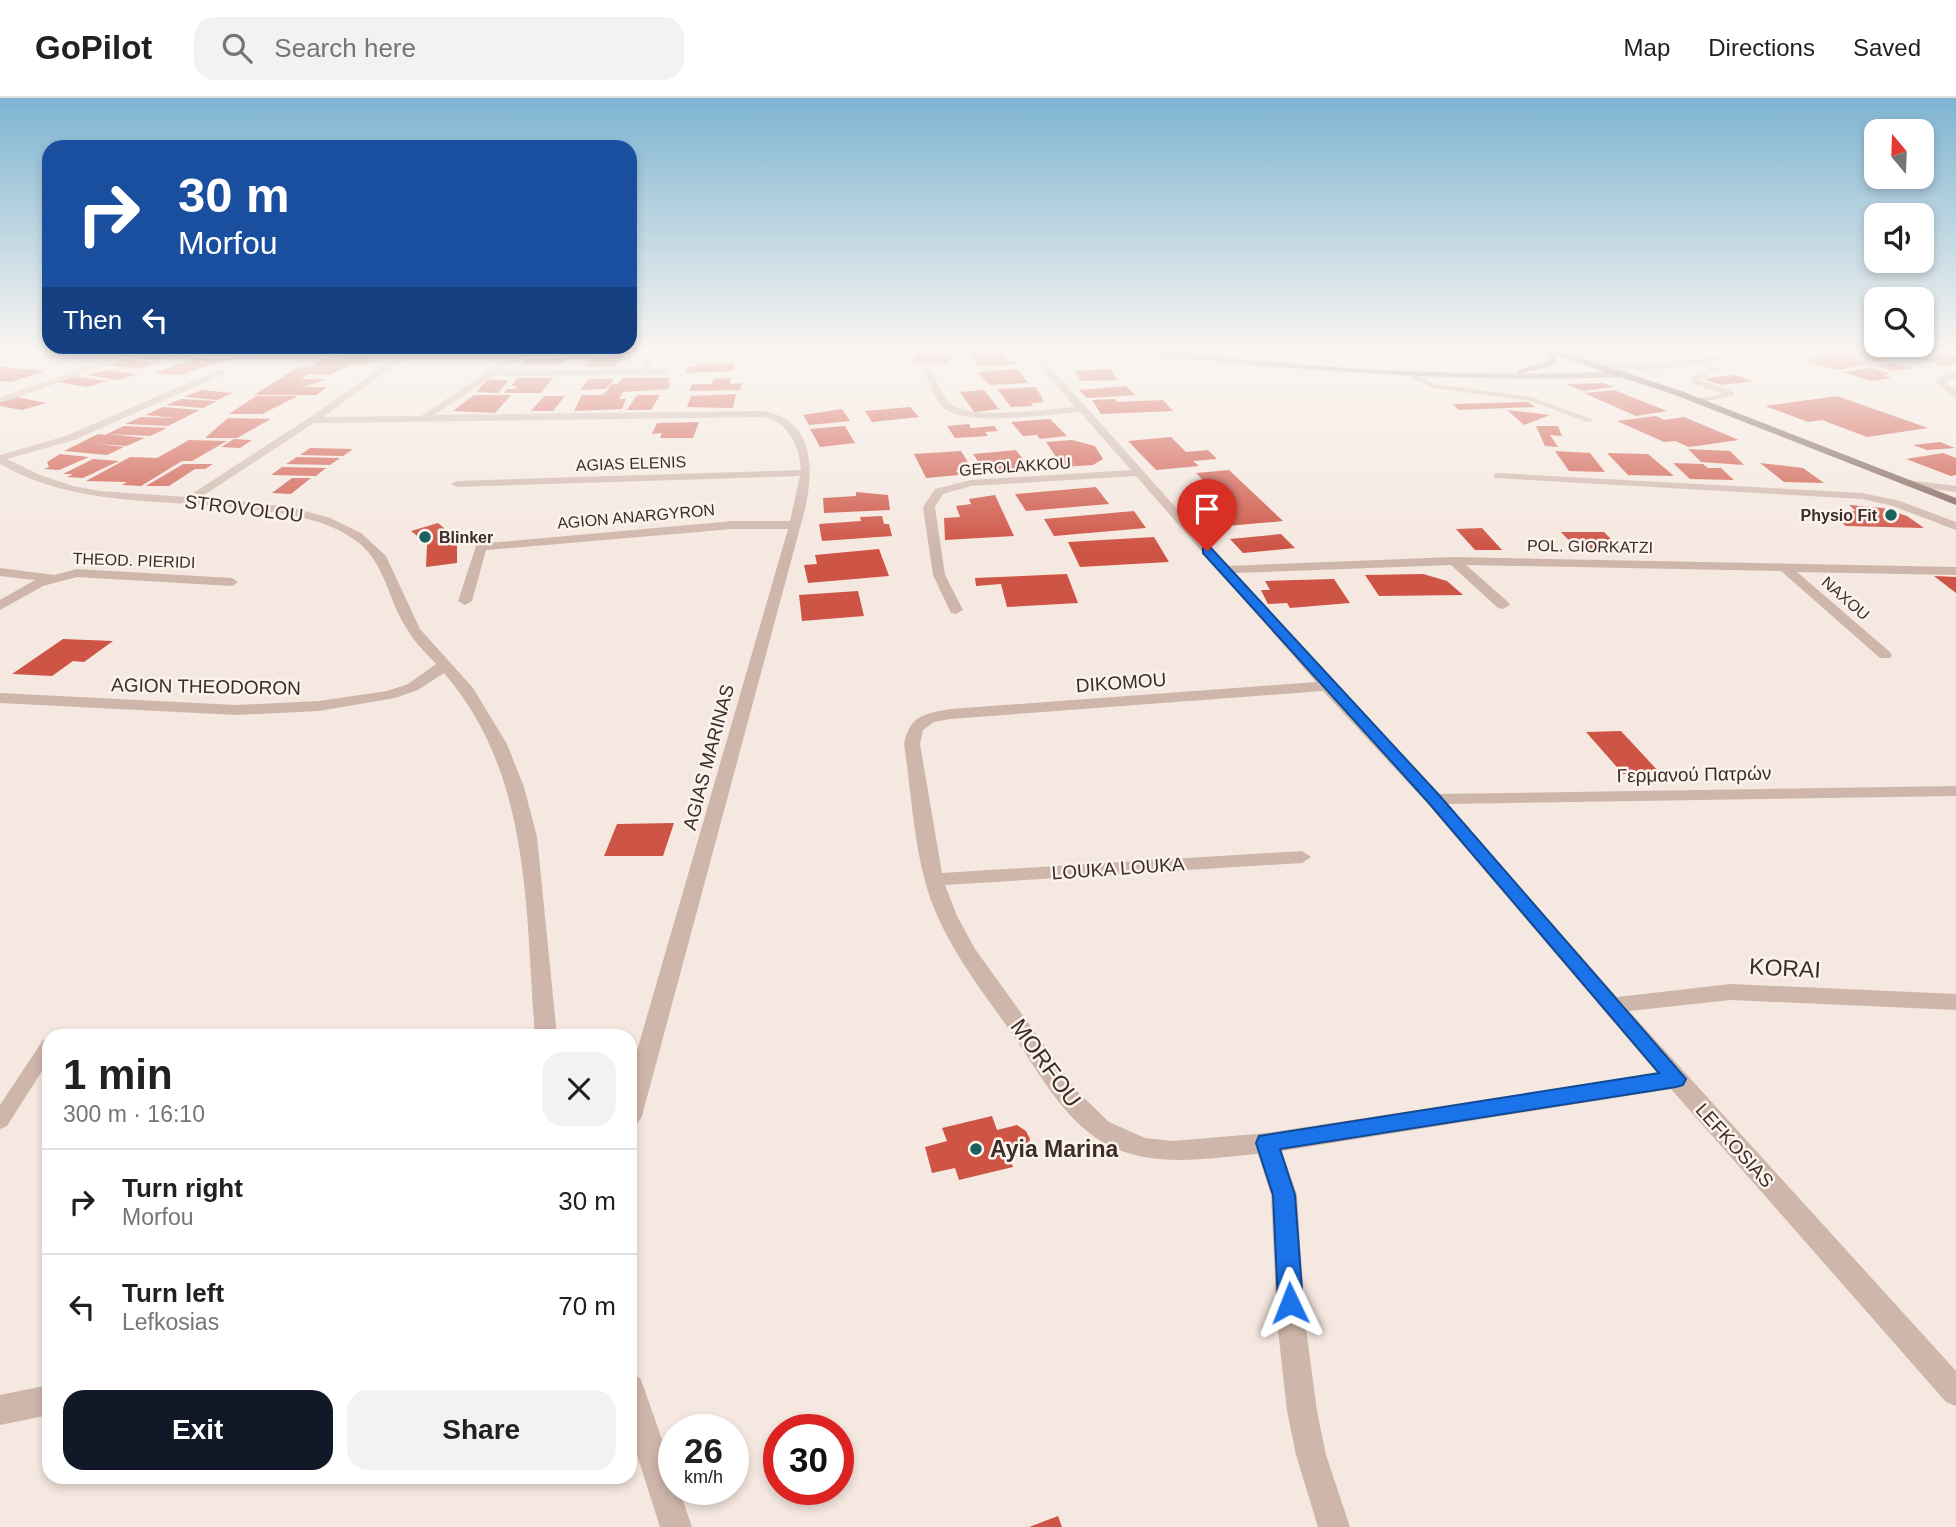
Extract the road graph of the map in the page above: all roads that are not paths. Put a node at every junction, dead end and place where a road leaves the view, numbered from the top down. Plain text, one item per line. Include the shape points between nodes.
1 (123, 415) edge
2 (320, 415) edge
3 (430, 415) edge
4 (697, 415) edge
5 (749, 415) edge
6 (1088, 415) edge
7 (1575, 415) edge
8 (1734, 415) edge
9 (424, 419) junction
10 (312, 420) junction
11 (1590, 420) dead end
12 (0, 459) edge
13 (807, 473) junction
14 (1137, 473) junction
15 (1498, 476) dead end
16 (1908, 483) junction
17 (457, 484) dead end
18 (1956, 489) edge
19 (189, 500) junction
20 (1956, 502) edge
21 (794, 525) junction
22 (1956, 526) edge
23 (1454, 561) junction
24 (1785, 568) junction
25 (1224, 570) junction
26 (1956, 571) edge
27 (0, 572) edge
28 (51, 578) junction
29 (232, 582) dead end
30 (466, 601) dead end
31 (1503, 605) dead end
32 (0, 606) edge
33 (956, 610) dead end
34 (1885, 655) dead end
35 (444, 666) junction
36 (1327, 685) junction
37 (0, 698) edge
38 (920, 723) joint
39 (1956, 791) edge
40 (1433, 799) junction
41 (1302, 857) dead end
42 (934, 880) junction
43 (1956, 1002) edge
44 (1612, 1005) junction
45 (545, 1029) edge
46 (42, 1056) edge
47 (1676, 1079) junction
48 (637, 1091) edge
49 (0, 1121) edge
50 (1267, 1143) junction
51 (1956, 1392) edge
52 (42, 1401) edge
53 (637, 1409) edge
54 (0, 1410) edge
55 (676, 1527) edge
56 (1334, 1527) edge

1 - 12 street via 70,438
2 - 10 street
3 - 9 street
4 - 9 street, AGIAS MARINAS
5 - 13 street, AGIAS MARINAS via 778,417 803,446
6 - 14 street, LEFKOSIAS
7 - 11 lane
8 - 16 main road
9 - 10 street
10 - 19 street
12 - 19 street, STROVOLOU via 34,479 77,490
13 - 17 street, AGIAS ELENIS
13 - 21 street, AGIAS MARINAS
14 - 25 street, LEFKOSIAS
14 - 33 street, GEROLAKKOU via 971,483 937,492 929,507 939,575
15 - 22 street via 1873,497
16 - 18 street
16 - 20 main road
19 - 35 street, STROVOLOU via 288,512 362,536 380,555 415,630
21 - 30 street, AGION ANARGYRON via 484,540
21 - 48 street, AGIAS MARINAS
23 - 24 street, POL. GIORKATZI
23 - 25 street, POL. GIORKATZI
23 - 31 street
24 - 26 street, POL. GIORKATZI
24 - 34 street, NAXOU
25 - 36 street, LEFKOSIAS
27 - 28 street
28 - 29 street, THEOD. PIERIDI via 90,572
28 - 32 street, THEOD. PIERIDI
35 - 37 street, AGION THEODORON via 413,687 390,695 319,706 236,710
35 - 45 street, STROVOLOU via 465,688 499,744 516,787 528,837
36 - 38 street, DIKOMOU via 950,714
36 - 40 street, LEFKOSIAS
38 - 42 street, MORFOU via 912,744
39 - 40 street, Γερμανού Πατρών
40 - 44 street, LEFKOSIAS
41 - 42 street, LOUKA LOUKA
42 - 50 street, MORFOU via 967,953 1070,1099 1101,1129 1145,1148 1173,1151
43 - 44 street, KORAI via 1731,992
44 - 47 street, LEFKOSIAS
46 - 49 lane
47 - 50 street, MORFOU
47 - 51 street, LEFKOSIAS
50 - 56 street via 1284,1195 1302,1411
52 - 54 street
53 - 55 street

